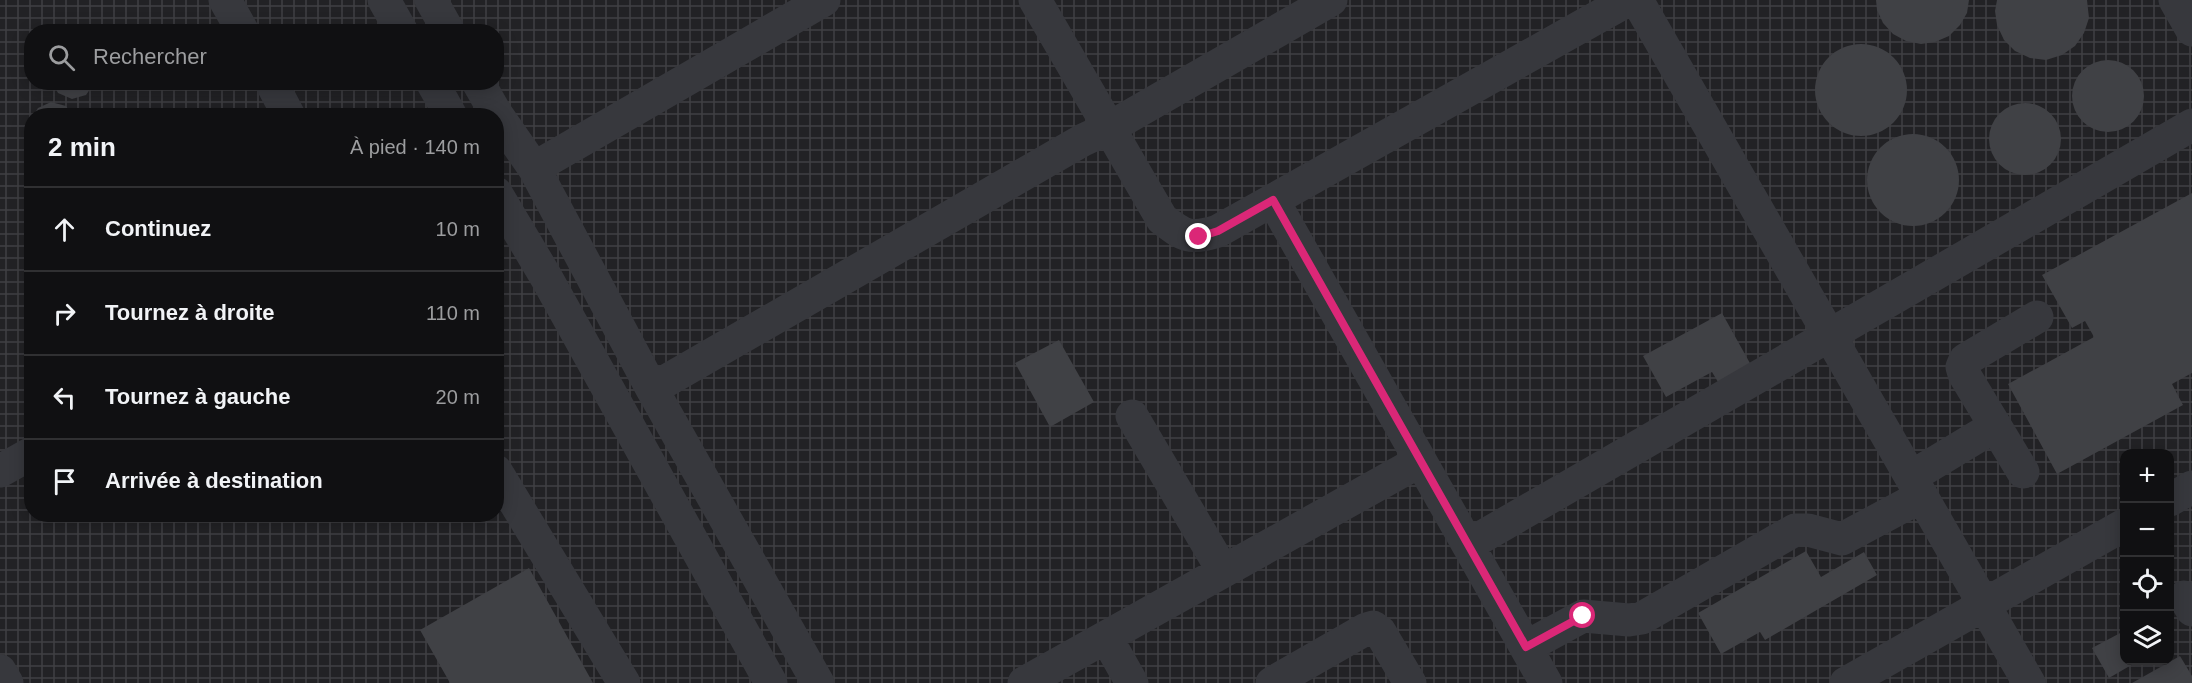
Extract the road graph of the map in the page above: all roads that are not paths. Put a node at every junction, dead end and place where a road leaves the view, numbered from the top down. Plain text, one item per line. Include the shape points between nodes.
1 (225, 0) edge
2 (384, 0) edge
3 (431, 0) edge
4 (824, 0) edge
5 (1035, 0) edge
6 (1331, 0) edge
7 (1628, 0) edge
8 (1637, 0) edge
9 (238, 24) edge
10 (398, 24) edge
11 (444, 24) edge
12 (275, 90) edge
13 (436, 90) edge
14 (483, 90) edge
15 (285, 108) edge
16 (447, 108) edge
17 (493, 108) edge
18 (504, 125) edge
19 (2192, 125) edge
20 (1109, 128) junction
21 (534, 168) junction
22 (1273, 200) junction
23 (504, 206) edge
24 (2037, 317) dead end
25 (1831, 336) junction
26 (652, 389) junction
27 (1132, 416) dead end
28 (1995, 426) junction
29 (24, 458) edge
30 (1420, 460) junction
31 (0, 471) edge
32 (2023, 472) dead end
33 (504, 484) edge
34 (1916, 486) junction
35 (2192, 487) edge
36 (2174, 497) edge
37 (2120, 527) edge
38 (1468, 545) junction
39 (1223, 571) junction
40 (1984, 605) junction
41 (1106, 637) junction
42 (1526, 647) junction
43 (0, 671) edge
44 (7, 683) edge
45 (624, 683) edge
46 (771, 683) edge
47 (818, 683) edge
48 (1024, 683) edge
49 (1132, 683) edge
50 (1272, 683) edge
51 (1410, 683) edge
52 (1546, 683) edge
53 (1846, 683) edge
54 (2029, 683) edge

1 - 9 lane
2 - 10 lane
3 - 11 lane
4 - 21 lane
5 - 20 lane
6 - 20 lane
7 - 22 lane
8 - 25 lane
12 - 15 lane
13 - 16 lane
14 - 17 lane
18 - 21 lane
19 - 25 lane
20 - 22 lane via 1162,219 1180,233 1199,237 1218,231
20 - 26 lane
21 - 26 lane
22 - 30 lane
23 - 46 lane
24 - 28 lane via 1965,360 1962,367
25 - 34 lane
25 - 38 lane
26 - 47 lane
27 - 39 lane
28 - 32 lane
28 - 34 lane
29 - 31 lane
30 - 38 lane
30 - 39 lane
33 - 45 lane
34 - 40 lane
34 - 42 lane via 1842,539 1795,530 1642,618 1583,616
35 - 36 lane
37 - 40 lane
38 - 42 lane
39 - 41 lane
40 - 53 lane
40 - 54 lane
41 - 48 lane
41 - 49 lane
42 - 52 lane
43 - 44 lane
50 - 51 lane via 1373,627 1380,632

